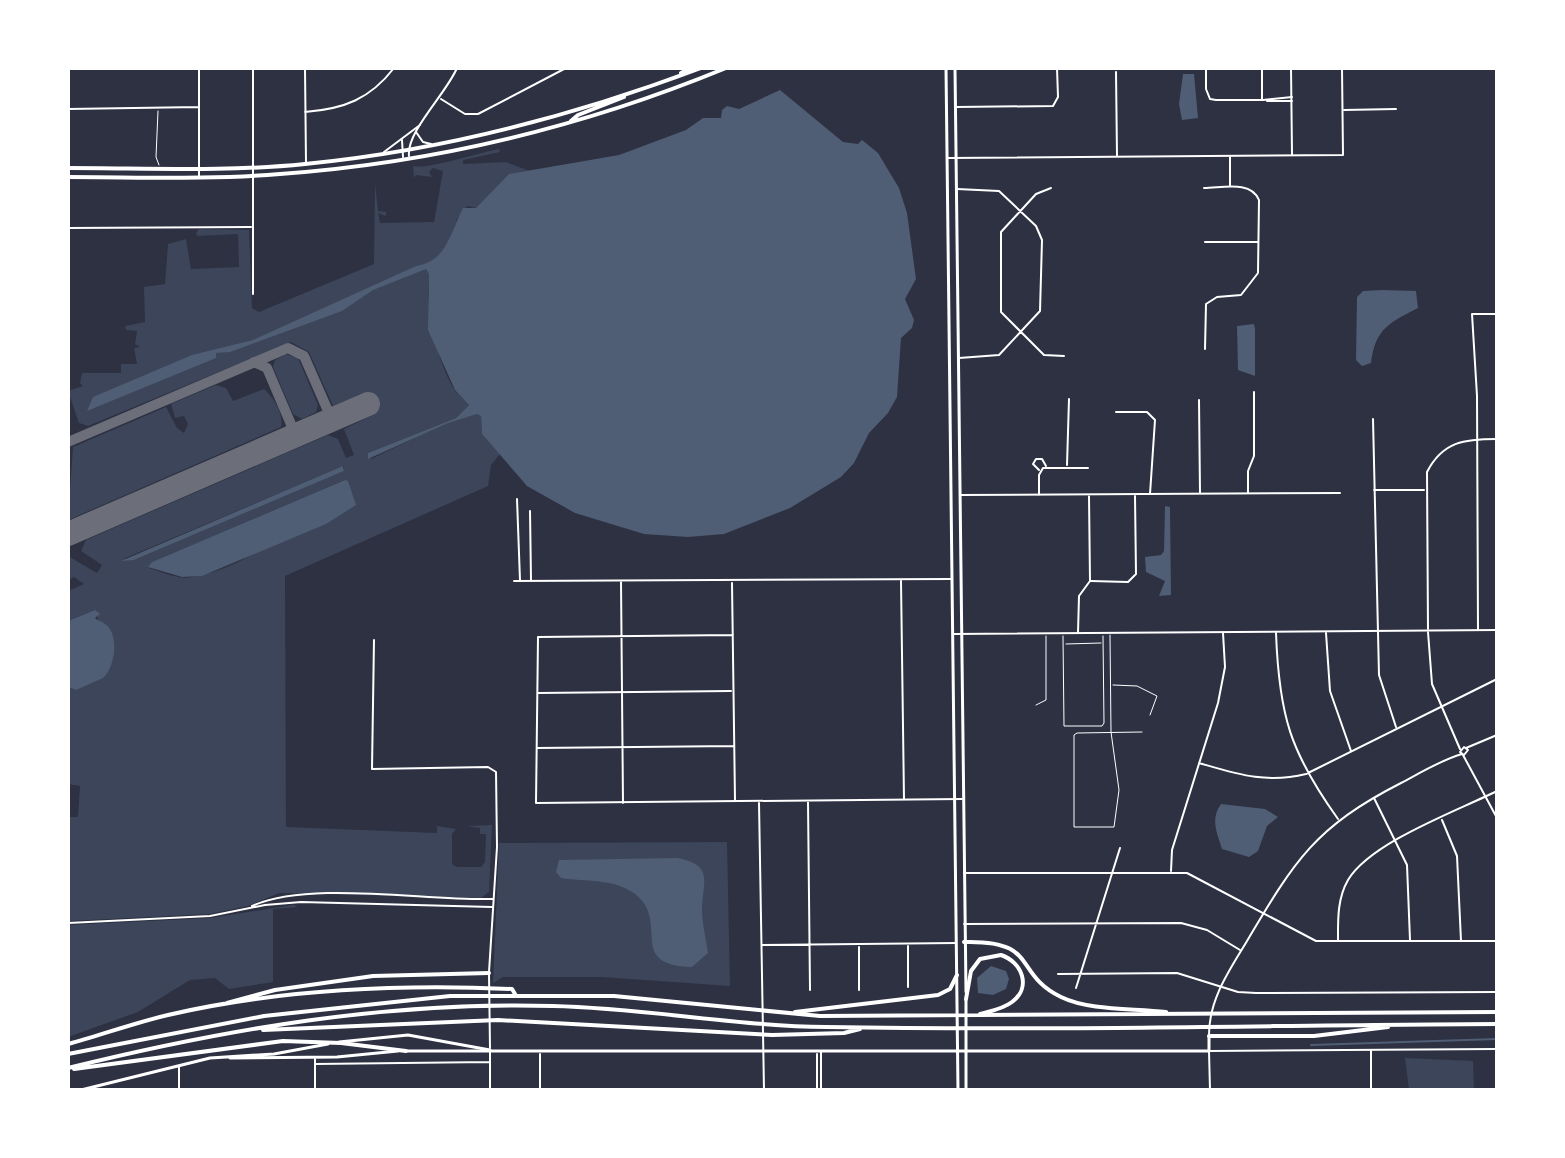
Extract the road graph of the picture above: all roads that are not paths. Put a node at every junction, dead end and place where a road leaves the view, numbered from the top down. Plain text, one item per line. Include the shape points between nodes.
1 (199, 68) edge
2 (253, 68) edge
3 (305, 68) edge
4 (394, 68) edge
5 (457, 68) edge
6 (566, 68) edge
7 (690, 68) edge
8 (701, 68) edge
9 (726, 68) edge
10 (946, 68) edge
11 (955, 68) edge
12 (1057, 68) edge
13 (1206, 68) edge
14 (1262, 68) edge
15 (1291, 68) edge
16 (1342, 68) edge
17 (1116, 72) dead end
18 (665, 81) junction
19 (626, 95) junction
20 (441, 99) junction
21 (1292, 99) junction
22 (1262, 100) junction
23 (199, 107) junction
24 (955, 107) junction
25 (158, 108) junction
26 (68, 109) edge
27 (1396, 109) dead end
28 (1343, 110) junction
29 (305, 112) junction
30 (568, 113) junction
31 (570, 122) junction
32 (421, 124) junction
33 (551, 128) junction
34 (416, 132) junction
35 (403, 139) junction
36 (436, 144) junction
37 (405, 149) junction
38 (380, 153) junction
39 (1292, 155) junction
40 (1230, 156) junction
41 (1117, 157) junction
42 (406, 158) junction
43 (948, 158) junction
44 (956, 158) junction
45 (306, 164) junction
46 (68, 168) edge
47 (125, 168) junction
48 (159, 168) junction
49 (254, 168) junction
50 (199, 169) junction
51 (253, 176) junction
52 (68, 177) edge
53 (125, 177) junction
54 (199, 177) junction
55 (1230, 187) junction
56 (1051, 188) dead end
57 (1204, 188) dead end
58 (956, 189) junction
59 (1020, 210) junction
60 (253, 227) junction
61 (68, 228) edge
62 (1205, 242) dead end
63 (1259, 242) junction
64 (253, 294) dead end
65 (1497, 314) edge
66 (1021, 334) junction
67 (950, 346) junction
68 (1205, 349) dead end
69 (1064, 356) dead end
70 (950, 358) junction
71 (958, 358) junction
72 (958, 370) junction
73 (1254, 392) dead end
74 (1069, 399) dead end
75 (1199, 400) dead end
76 (1116, 412) dead end
77 (1373, 419) dead end
78 (1476, 439) junction
79 (1497, 439) edge
80 (1046, 467) junction
81 (1067, 467) junction
82 (1088, 468) dead end
83 (1040, 471) junction
84 (951, 477) junction
85 (1373, 490) junction
86 (1426, 490) junction
87 (1248, 493) junction
88 (1340, 493) dead end
89 (959, 495) junction
90 (1039, 495) junction
91 (1089, 495) junction
92 (1135, 495) junction
93 (1150, 495) junction
94 (1200, 495) junction
95 (951, 498) junction
96 (517, 499) dead end
97 (530, 511) dead end
98 (959, 515) junction
99 (518, 532) junction
100 (530, 532) junction
101 (952, 579) junction
102 (621, 580) junction
103 (901, 580) junction
104 (514, 581) dead end
105 (520, 581) junction
106 (532, 581) junction
107 (732, 581) junction
108 (1090, 581) junction
109 (1478, 630) junction
110 (1497, 630) edge
111 (1276, 631) junction
112 (1326, 631) junction
113 (1377, 631) junction
114 (1428, 631) junction
115 (1223, 632) junction
116 (1063, 633) junction
117 (1078, 633) junction
118 (1103, 633) junction
119 (1110, 633) junction
120 (952, 634) junction
121 (960, 634) junction
122 (1046, 634) junction
123 (733, 635) junction
124 (621, 636) junction
125 (374, 640) dead end
126 (1103, 643) junction
127 (1063, 644) junction
128 (1497, 679) edge
129 (1111, 684) junction
130 (733, 691) junction
131 (622, 692) junction
132 (536, 693) junction
133 (1036, 705) dead end
134 (1442, 706) junction
135 (1150, 715) dead end
136 (1396, 728) junction
137 (1111, 732) junction
138 (1142, 732) dead end
139 (1497, 735) edge
140 (734, 746) junction
141 (623, 747) junction
142 (536, 748) junction
143 (1351, 751) junction
144 (1464, 751) junction
145 (1199, 763) junction
146 (1306, 774) junction
147 (1497, 791) edge
148 (1487, 796) junction
149 (1374, 797) junction
150 (954, 799) junction
151 (962, 799) junction
152 (904, 800) junction
153 (759, 801) junction
154 (808, 801) junction
155 (735, 802) junction
156 (623, 803) junction
157 (1497, 818) edge
158 (1338, 819) junction
159 (1442, 819) junction
160 (1396, 842) junction
161 (1120, 848) dead end
162 (1113, 872) junction
163 (1170, 872) junction
164 (963, 873) junction
165 (301, 896) junction
166 (383, 896) junction
167 (493, 899) junction
168 (301, 902) junction
169 (383, 903) junction
170 (492, 907) junction
171 (248, 908) junction
172 (1263, 913) junction
173 (1096, 922) junction
174 (68, 923) edge
175 (964, 924) junction
176 (1410, 941) junction
177 (1461, 941) junction
178 (1497, 941) edge
179 (964, 942) junction
180 (1338, 942) junction
181 (956, 943) junction
182 (761, 945) junction
183 (809, 945) junction
184 (859, 945) junction
185 (907, 945) junction
186 (1241, 951) junction
187 (489, 973) junction
188 (1058, 974) dead end
189 (1080, 974) junction
190 (957, 975) junction
191 (908, 987) dead end
192 (1221, 987) junction
193 (1076, 988) dead end
194 (810, 990) dead end
195 (859, 990) dead end
196 (497, 992) junction
197 (1497, 992) edge
198 (966, 999) junction
199 (211, 1007) junction
200 (1497, 1012) edge
201 (773, 1013) junction
202 (1188, 1014) junction
203 (974, 1016) junction
204 (1497, 1024) edge
205 (1398, 1025) junction
206 (867, 1027) junction
207 (249, 1030) junction
208 (1209, 1036) junction
209 (68, 1044) edge
210 (1497, 1049) edge
211 (490, 1050) junction
212 (1371, 1050) junction
213 (406, 1051) junction
214 (957, 1051) junction
215 (966, 1051) junction
216 (1209, 1051) junction
217 (540, 1052) junction
218 (763, 1052) junction
219 (819, 1052) junction
220 (68, 1054) edge
221 (210, 1058) junction
222 (315, 1061) junction
223 (490, 1062) junction
224 (179, 1066) junction
225 (68, 1069) edge
226 (81, 1090) edge
227 (179, 1090) edge
228 (315, 1090) edge
229 (490, 1090) edge
230 (540, 1090) edge
231 (764, 1090) edge
232 (819, 1090) edge
233 (958, 1090) edge
234 (966, 1090) edge
235 (1210, 1090) edge
236 (1371, 1090) edge

1 - 23 street
2 - 49 street
3 - 29 street
4 - 29 street via 367,96 330,110
5 - 20 street
6 - 20 street via 478,114 465,114
7 - 18 highway
8 - 18 highway
9 - 31 highway
10 - 43 main road
11 - 24 main road
12 - 24 street via 1057,103
13 - 22 street via 1210,99
14 - 22 street
15 - 21 street
16 - 28 street
17 - 41 street
18 - 19 highway
19 - 30 highway
19 - 31 highway
20 - 32 street
21 - 22 street
21 - 39 street
23 - 25 street
23 - 50 street
24 - 44 main road
25 - 26 street
25 - 48 lane
27 - 28 street
28 - 39 street via 1343,155
29 - 45 street
30 - 33 highway
30 - 36 highway
31 - 33 highway
32 - 34 street
32 - 35 street
33 - 42 highway
34 - 36 street via 423,142
34 - 37 street
35 - 37 street
35 - 38 street
36 - 37 highway
37 - 38 highway
37 - 42 street
38 - 45 highway
39 - 40 street
40 - 41 street
40 - 55 street
41 - 44 street
42 - 51 highway
43 - 44 street
43 - 67 main road
44 - 58 main road
45 - 49 highway
46 - 47 highway
47 - 48 highway
47 - 53 street
48 - 50 highway
49 - 50 highway
49 - 51 street
50 - 54 street
51 - 54 highway
51 - 60 street
52 - 53 highway
53 - 54 highway
55 - 57 street
55 - 63 street via 1257,194
56 - 59 street
58 - 59 street via 999,191
58 - 71 main road
59 - 66 street via 1001,232 999,272 1001,312
59 - 66 street via 1042,240 1043,302
60 - 61 street
60 - 64 street
62 - 63 street
63 - 68 street via 1258,273 1246,292 1206,304
65 - 78 street via 1472,314
66 - 69 street via 1044,355
66 - 71 street via 999,355
67 - 70 main road
67 - 71 main road
70 - 72 main road
70 - 84 main road
71 - 72 main road
72 - 89 main road
73 - 87 street
74 - 81 street
75 - 94 street
76 - 93 street via 1147,412 1155,420
77 - 85 street
78 - 79 street
78 - 86 street via 1449,444 1434,459
78 - 109 street
80 - 81 street
80 - 83 street
80 - 83 street via 1036,459 1033,464
81 - 82 street
83 - 90 street
84 - 89 main road
84 - 95 main road
85 - 86 street
85 - 113 street
86 - 114 street
87 - 88 street
87 - 94 street
89 - 90 street
89 - 98 main road
90 - 91 street
91 - 92 street
91 - 108 street
92 - 93 street
92 - 108 street via 1136,574 1128,582
93 - 94 street
95 - 98 main road
95 - 101 main road
96 - 99 street
97 - 100 street
98 - 121 main road
99 - 100 street
99 - 105 street
100 - 106 street
101 - 103 street
101 - 120 main road
102 - 106 street
102 - 107 street
102 - 124 street
103 - 107 street
103 - 152 street
104 - 105 street
105 - 106 street
107 - 123 street
108 - 117 street via 1079,596
109 - 110 street
109 - 114 street
111 - 112 street
111 - 115 street
111 - 146 street via 1278,688
112 - 113 street
112 - 143 street via 1330,691
113 - 114 street
113 - 136 street via 1379,675
114 - 134 street via 1432,684
115 - 119 street
115 - 145 street via 1222,687
116 - 117 street
116 - 122 street
116 - 127 lane
117 - 118 street
118 - 119 street
118 - 126 lane
119 - 129 lane
120 - 121 street
120 - 150 main road
121 - 122 street
121 - 151 main road
122 - 133 lane via 1046,700
123 - 124 street
123 - 130 street
124 - 131 street
124 - 132 street via 538,637
125 - 167 street via 372,769 488,767 496,772
126 - 127 lane
126 - 127 lane via 1102,726 1064,726
128 - 134 street
129 - 135 lane via 1137,686 1157,696
129 - 137 lane
130 - 131 street
130 - 140 street
131 - 132 street
131 - 141 street
132 - 142 street
134 - 136 street
134 - 144 street
136 - 143 street
137 - 137 lane via 1074,735 1074,827 1114,827 1119,790
137 - 138 lane
139 - 144 street
140 - 141 street
140 - 155 street
141 - 142 street
141 - 156 street
142 - 156 street via 536,803
143 - 146 street
144 - 148 street
144 - 149 street
145 - 146 street via 1278,781
145 - 163 street
146 - 158 street
147 - 148 street
148 - 157 street
148 - 159 street
149 - 158 street
149 - 160 street
150 - 151 street
150 - 152 street
150 - 181 main road
151 - 164 main road
152 - 154 street
153 - 154 street
153 - 155 street
153 - 182 street
154 - 183 street
155 - 156 street
158 - 172 street via 1296,861
159 - 160 street
159 - 177 street via 1457,856
160 - 176 street via 1409,877
160 - 180 street via 1374,854 1348,880 1340,898
161 - 162 street
162 - 163 street
162 - 164 street
162 - 173 street
163 - 172 street via 1208,882
164 - 175 main road
165 - 166 street
165 - 168 street
165 - 171 street via 272,898
166 - 167 street
166 - 169 street
167 - 170 street
168 - 169 street
168 - 171 street
169 - 170 street
170 - 187 street
171 - 174 street via 193,918
172 - 180 street via 1303,936
172 - 186 street
173 - 175 street
173 - 186 street via 1192,925
173 - 189 street
175 - 179 main road
176 - 177 street
176 - 180 street
177 - 178 street
179 - 181 main road
179 - 198 main road
179 - 202 highway via 998,943 1014,950 1042,983 1065,999
181 - 185 street
181 - 190 main road
182 - 183 street
182 - 218 street
183 - 184 street
183 - 194 street
184 - 185 street
184 - 195 street
185 - 191 street
186 - 192 street
187 - 199 highway via 359,977
187 - 211 street
188 - 189 street
189 - 192 street via 1177,973
189 - 193 street
190 - 201 highway via 950,989 938,995
190 - 214 main road
192 - 197 street via 1256,993
192 - 208 street via 1210,1011
196 - 199 highway via 363,989
196 - 201 highway via 614,996
196 - 220 highway via 292,1012
198 - 203 highway via 971,971 980,959 1001,955 1020,968 1022,985 1016,999
198 - 215 main road
199 - 209 highway
200 - 202 highway
201 - 203 highway
202 - 203 highway
204 - 205 highway
205 - 206 highway
205 - 208 highway via 1314,1036
206 - 207 highway via 844,1033 772,1035 498,1020
206 - 207 highway via 482,1005
207 - 225 highway
208 - 216 main road
210 - 212 street
211 - 213 main road
211 - 217 main road
211 - 221 main road via 408,1035
211 - 223 street
212 - 216 street
212 - 236 street
213 - 222 main road
213 - 225 highway via 283,1041
214 - 215 main road
214 - 219 main road
214 - 233 main road
215 - 216 main road
215 - 234 main road
216 - 235 street
217 - 218 main road
217 - 230 street
218 - 219 main road
218 - 231 street
219 - 232 street
221 - 222 main road
221 - 224 main road
222 - 223 street
222 - 228 street
223 - 229 street
224 - 226 main road
224 - 227 street

